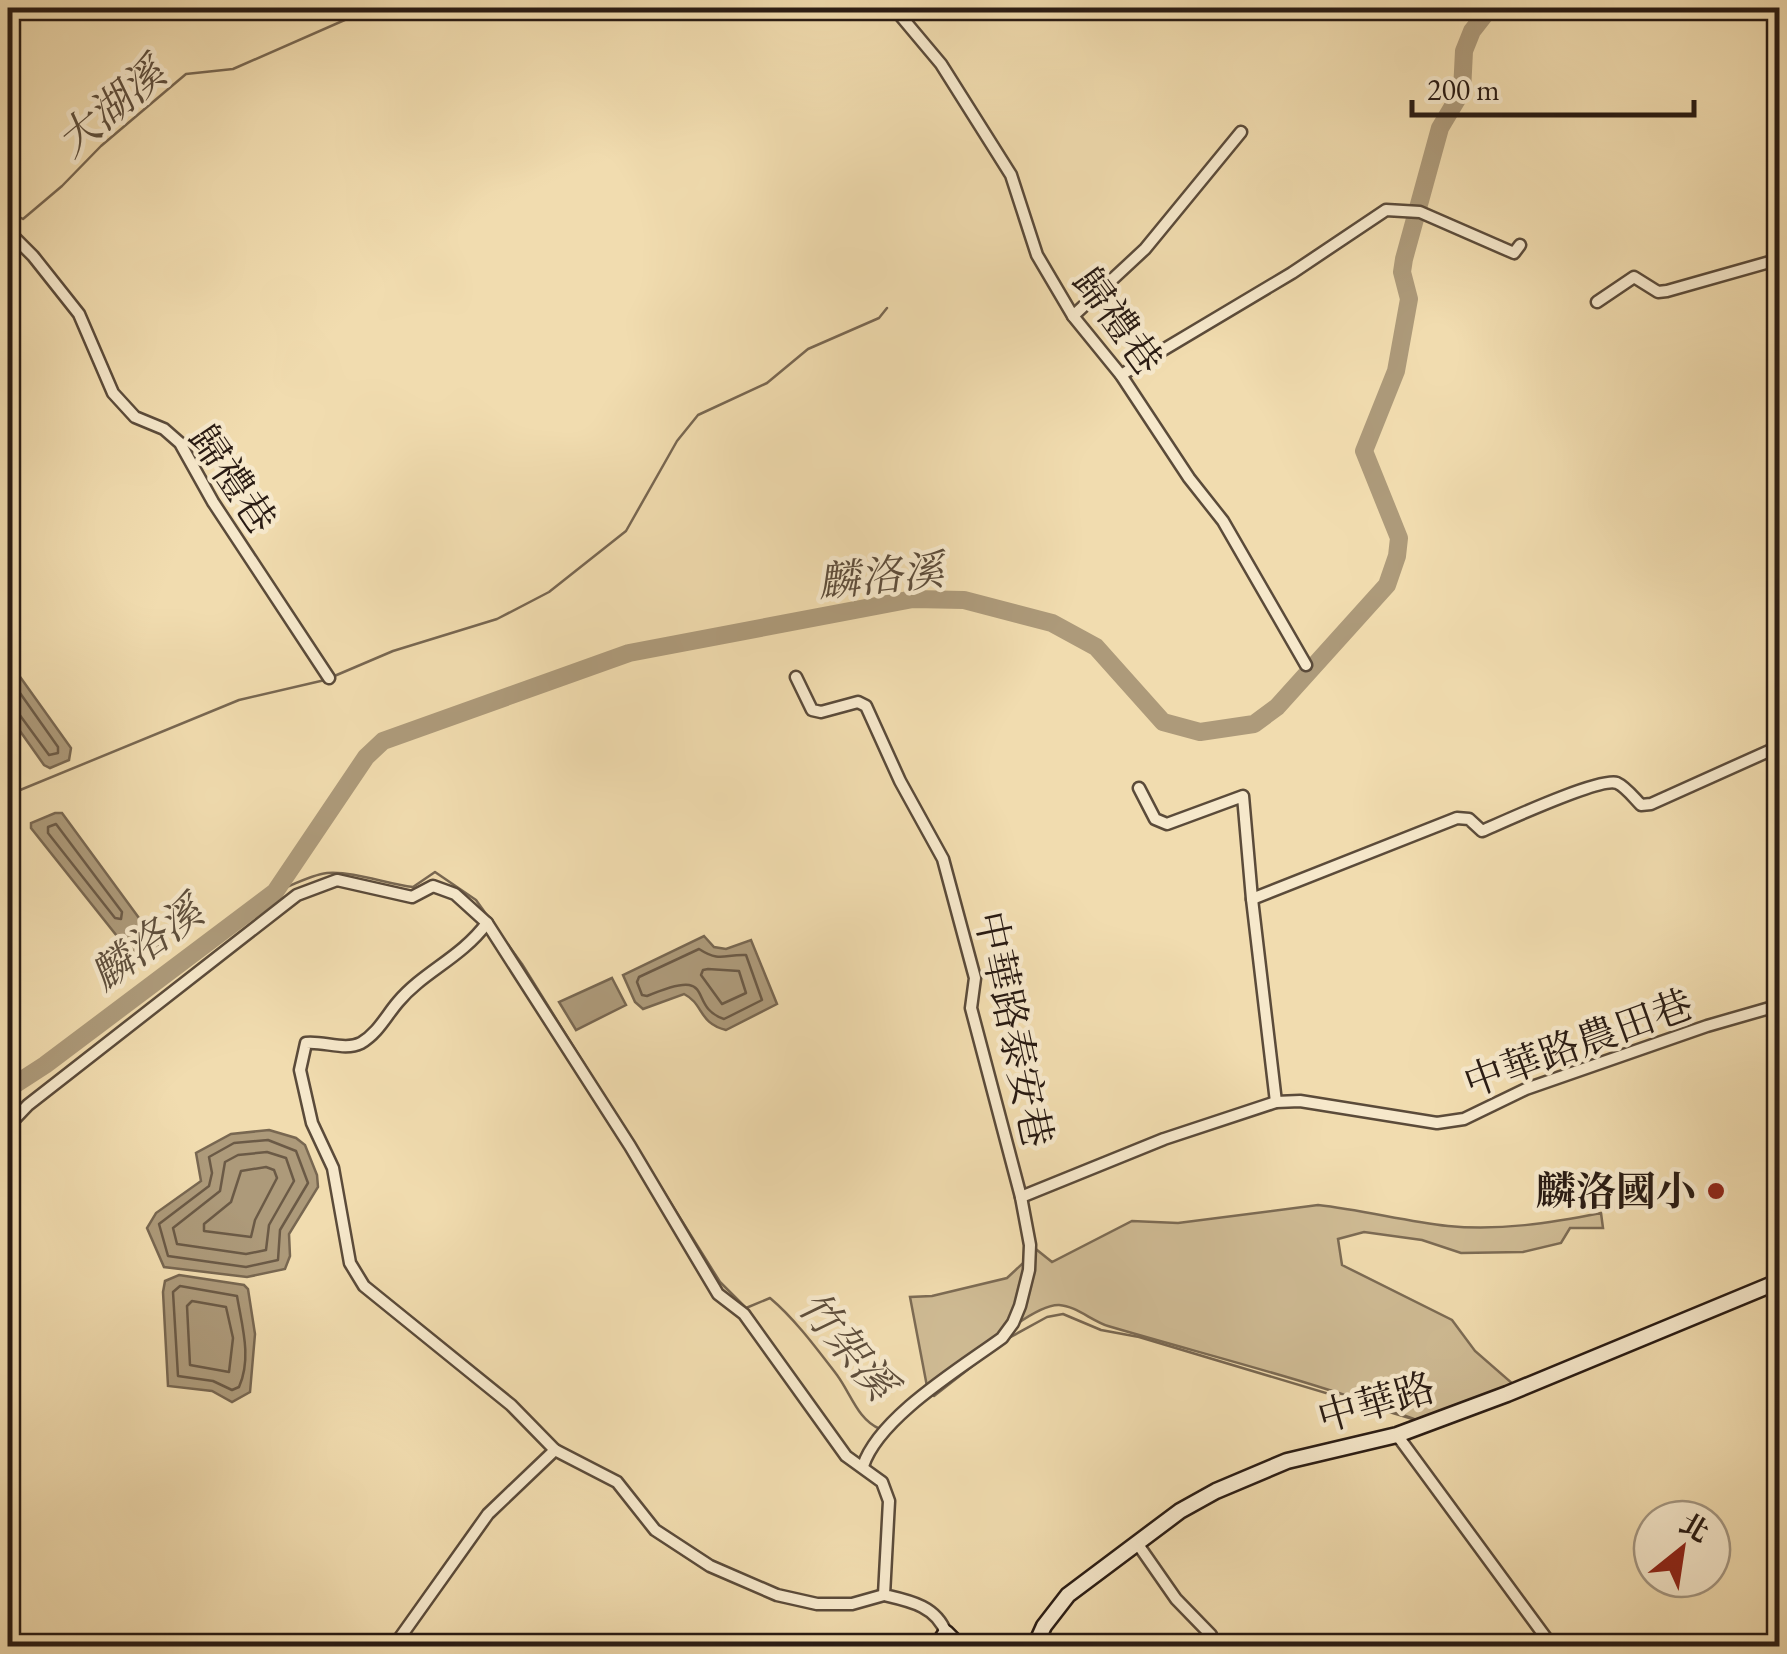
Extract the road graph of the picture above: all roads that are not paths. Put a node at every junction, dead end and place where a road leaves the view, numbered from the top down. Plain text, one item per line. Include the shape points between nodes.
1 (894, 8) edge
2 (1241, 132) dead end
3 (8, 232) edge
4 (1520, 244) dead end
5 (1780, 259) edge
6 (1598, 302) dead end
7 (1072, 316) junction
8 (1121, 375) junction
9 (1306, 665) dead end
10 (329, 678) dead end
11 (796, 678) dead end
12 (1780, 746) edge
13 (1139, 788) dead end
14 (1252, 899) junction
15 (486, 923) junction
16 (1780, 1005) edge
17 (1276, 1102) junction
18 (8, 1126) edge
19 (1021, 1197) junction
20 (1780, 1280) edge
21 (1397, 1434) junction
22 (555, 1450) junction
23 (863, 1466) junction
24 (1137, 1543) junction
25 (884, 1595) junction
26 (1211, 1635) dead end
27 (942, 1640) edge
28 (394, 1646) edge
29 (959, 1646) edge
30 (1035, 1646) edge
31 (1552, 1646) edge

1 - 7 street, 歸禮巷 via 941,64 1010,175 1037,255
2 - 7 street via 1146,249
3 - 10 street, 歸禮巷 via 79,314 113,392 134,416 180,443
4 - 8 street via 1514,254 1420,212 1386,210
5 - 6 street via 1658,292 1634,277
7 - 8 street, 歸禮巷
8 - 9 street, 歸禮巷 via 1222,521
11 - 19 street, 中華路泰安巷 via 812,710 866,706 943,860 974,978 971,1008
12 - 14 street via 1650,804 1641,805 1620,784 1608,782 1482,832 1456,818
13 - 14 street via 1154,819 1167,824 1244,796
14 - 17 street
15 - 18 street via 455,894 433,886 412,897 336,880 297,895
15 - 22 street via 472,944 399,1000 360,1043 306,1042 300,1070 312,1124 333,1168 350,1262 364,1286
15 - 23 street via 718,1294 744,1314 846,1456
16 - 17 street, 中華路農田巷 via 1526,1089 1464,1119 1437,1123
17 - 19 street, 中華路農田巷
19 - 23 street, 中華路泰安巷 via 1030,1270 1013,1323 874,1443
20 - 21 street, 中華路
21 - 24 street, 中華路 via 1254,1473 1180,1511
21 - 31 street
22 - 25 street via 617,1482 655,1530 724,1572 817,1604
22 - 28 street via 488,1514
23 - 25 street via 882,1482 889,1501
24 - 26 street
24 - 30 street, 中華路 via 1068,1595
25 - 27 street via 932,1611 941,1620
27 - 29 street

